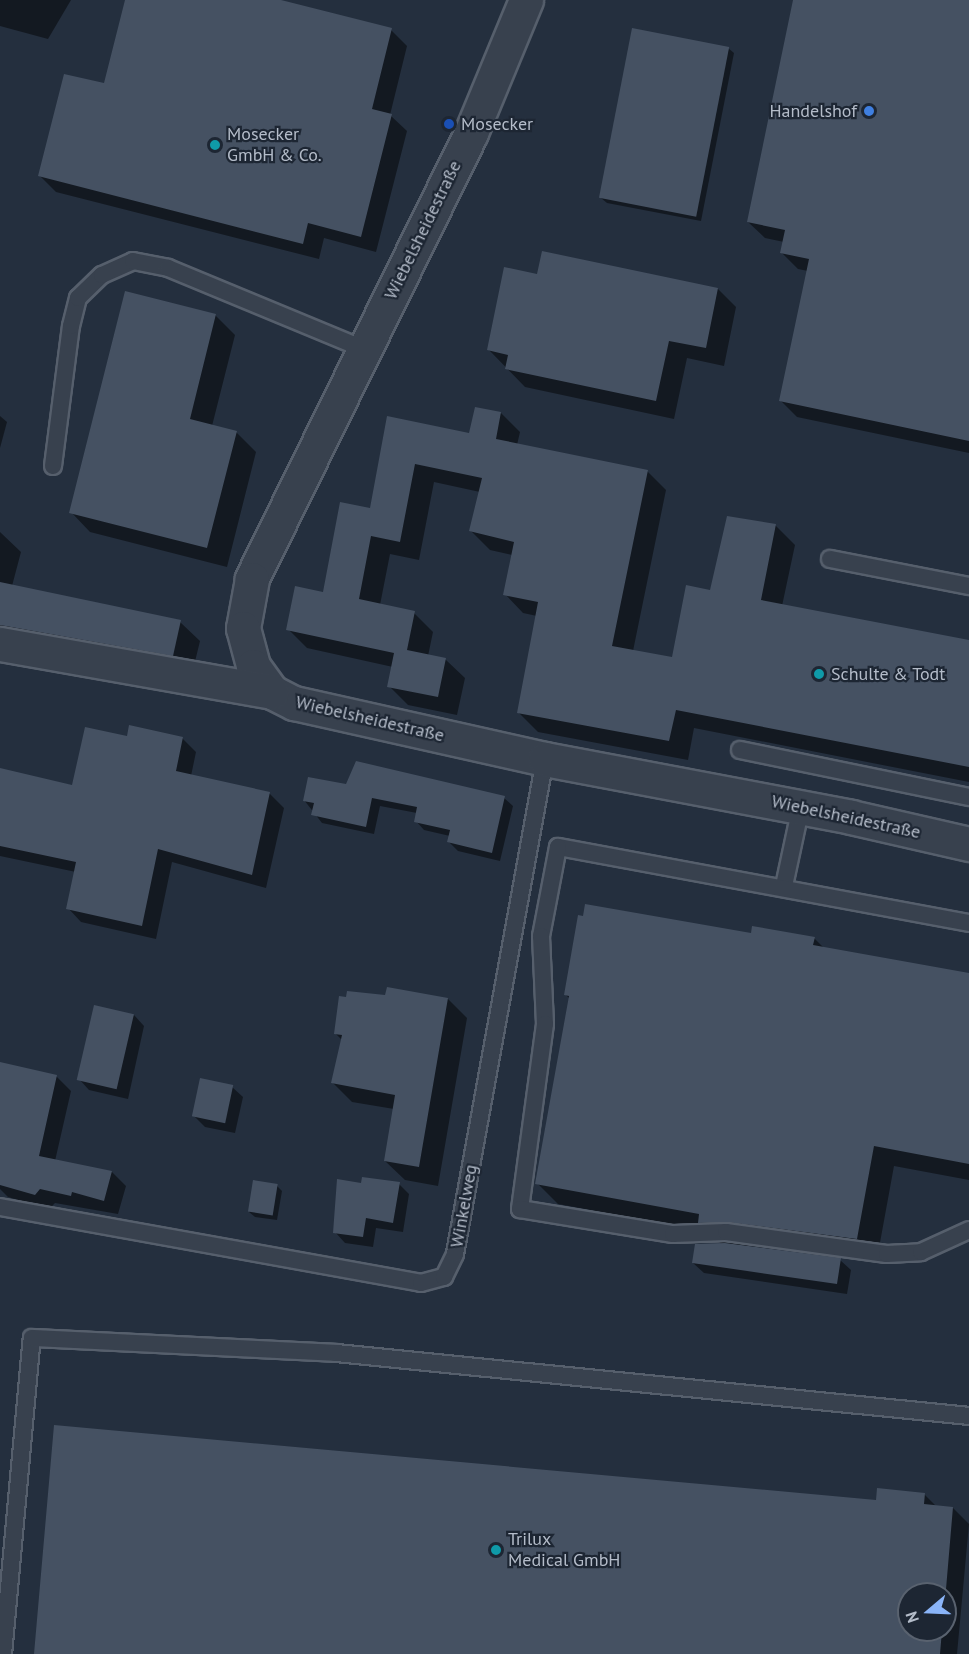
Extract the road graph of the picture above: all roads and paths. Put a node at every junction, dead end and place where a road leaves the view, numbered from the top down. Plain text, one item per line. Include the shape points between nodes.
1 (526, 0) edge
2 (364, 349) junction
3 (53, 466) dead end
4 (830, 559) dead end
5 (969, 586) edge
6 (0, 644) edge
7 (272, 692) junction
8 (740, 750) dead end
9 (545, 759) junction
10 (969, 797) edge
11 (801, 807) junction
12 (969, 844) edge
13 (784, 886) junction
14 (969, 923) edge
15 (0, 1207) edge
16 (969, 1230) edge
17 (969, 1416) edge
18 (3, 1654) edge

1 - 2 street, Wiebelsheidestraße via 471,133
2 - 3 lane via 168,268 133,261 102,275 78,298
2 - 7 street, Wiebelsheidestraße via 252,579 243,628 253,666
4 - 5 lane
6 - 7 street
7 - 9 street, Wiebelsheidestraße via 294,703
8 - 10 lane
9 - 11 street, Wiebelsheidestraße
9 - 15 lane, Winkelweg via 455,1254 444,1277 421,1283
11 - 12 street, Wiebelsheidestraße
11 - 13 lane
13 - 14 lane
13 - 16 lane via 558,847 541,936 545,1024 520,1209 673,1234 726,1232 887,1254 921,1252
17 - 18 lane via 336,1353 32,1338

